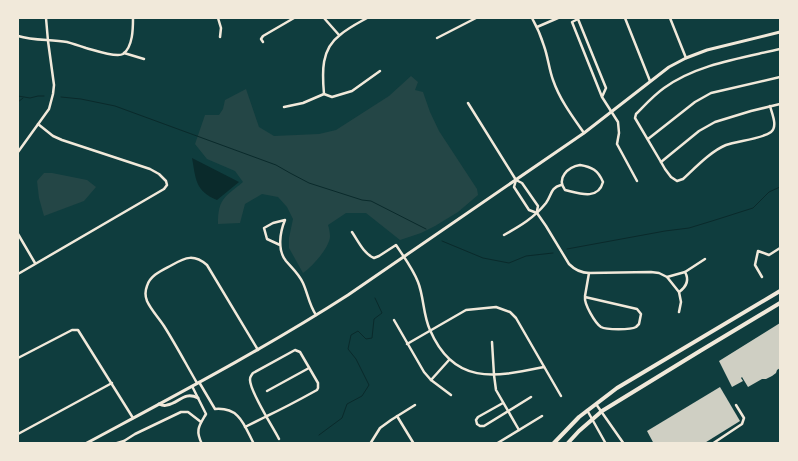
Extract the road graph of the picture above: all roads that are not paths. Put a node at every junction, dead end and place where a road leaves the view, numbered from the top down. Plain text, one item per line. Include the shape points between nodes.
1 (46, 18) edge
2 (133, 18) edge
3 (218, 18) edge
4 (294, 18) edge
5 (324, 18) edge
6 (367, 18) edge
7 (476, 18) edge
8 (532, 18) edge
9 (558, 18) edge
10 (625, 18) edge
11 (670, 18) edge
12 (574, 19) edge
13 (537, 27) junction
14 (780, 32) edge
15 (339, 35) junction
16 (18, 36) edge
17 (220, 37) dead end
18 (437, 38) dead end
19 (48, 41) junction
20 (263, 42) dead end
21 (780, 49) edge
22 (124, 53) junction
23 (686, 58) junction
24 (144, 59) dead end
25 (380, 71) dead end
26 (780, 77) edge
27 (650, 81) junction
28 (324, 94) junction
29 (602, 97) junction
30 (468, 103) dead end
31 (780, 104) edge
32 (770, 106) junction
33 (284, 107) dead end
34 (612, 112) junction
35 (38, 124) junction
36 (584, 133) junction
37 (648, 139) junction
38 (18, 152) edge
39 (661, 162) junction
40 (516, 180) junction
41 (637, 181) dead end
42 (561, 184) junction
43 (537, 213) junction
44 (352, 232) dead end
45 (18, 234) edge
46 (504, 236) dead end
47 (280, 245) junction
48 (780, 248) edge
49 (404, 257) junction
50 (705, 259) dead end
51 (35, 263) junction
52 (684, 272) junction
53 (589, 273) junction
54 (18, 274) edge
55 (667, 277) junction
56 (762, 277) dead end
57 (679, 292) junction
58 (780, 293) edge
59 (585, 297) junction
60 (780, 303) edge
61 (679, 312) dead end
62 (316, 316) junction
63 (394, 320) dead end
64 (430, 330) junction
65 (492, 342) dead end
66 (408, 344) junction
67 (258, 350) junction
68 (18, 358) edge
69 (449, 360) junction
70 (544, 366) junction
71 (309, 368) junction
72 (494, 375) junction
73 (431, 380) junction
74 (198, 382) junction
75 (112, 384) junction
76 (191, 386) junction
77 (267, 391) dead end
78 (451, 395) dead end
79 (561, 396) dead end
80 (531, 397) dead end
81 (198, 398) junction
82 (503, 403) junction
83 (158, 404) junction
84 (596, 404) junction
85 (415, 405) dead end
86 (736, 405) dead end
87 (588, 410) junction
88 (508, 411) junction
89 (602, 411) junction
90 (267, 416) junction
91 (397, 416) junction
92 (542, 416) dead end
93 (133, 418) junction
94 (593, 419) junction
95 (201, 422) junction
96 (245, 427) junction
97 (519, 430) junction
98 (18, 434) edge
99 (279, 439) dead end
100 (124, 442) edge
101 (85, 444) edge
102 (114, 444) edge
103 (202, 444) edge
104 (254, 444) edge
105 (291, 444) edge
106 (301, 444) edge
107 (370, 444) edge
108 (414, 444) edge
109 (496, 444) edge
110 (553, 444) edge
111 (567, 444) edge
112 (606, 444) edge
113 (624, 444) edge
114 (712, 444) edge

1 - 19 street
2 - 22 street via 129,47
3 - 17 street
4 - 20 street via 263,36
5 - 15 street
6 - 15 street
7 - 18 street
8 - 13 street
9 - 13 street
10 - 27 street
11 - 23 street
12 - 29 street via 572,22
12 - 29 street via 578,19 606,88
13 - 36 street via 559,96
14 - 23 street
15 - 28 street via 328,49 322,65
16 - 19 street
19 - 22 street via 66,42 113,55
19 - 35 street via 53,94 50,108
21 - 37 street via 708,66 664,88 636,114 635,118
22 - 24 street
23 - 27 street
25 - 28 street via 352,90 332,97
26 - 37 street via 711,93
27 - 34 street
28 - 33 street
29 - 34 street
30 - 40 street
31 - 32 street
32 - 39 street via 715,122
32 - 39 street via 774,121 771,132 725,146 683,179 671,178
34 - 36 street
34 - 41 street via 620,128 616,144
35 - 38 street
35 - 51 street via 62,140 150,169 167,184 164,189
36 - 40 street
37 - 39 street
40 - 43 street via 522,183 538,206
40 - 43 street via 514,187 529,210
40 - 49 street
42 - 42 street via 564,174 580,165 594,169 603,182 600,189 587,195 565,190
42 - 43 street via 554,188
43 - 46 street
43 - 53 street via 569,264 578,271
44 - 49 street via 369,256 380,256 396,245
45 - 51 street
47 - 47 street via 282,227 285,220 264,228 267,239
47 - 62 street via 282,254 302,280
48 - 56 street via 769,255 758,250 755,265
49 - 62 street
49 - 64 street via 421,289
50 - 52 street
51 - 54 street
52 - 55 street
52 - 57 street via 687,283
53 - 55 street via 652,272
53 - 59 street
55 - 57 street
57 - 61 street
58 - 84 main road via 638,375
59 - 59 street via 585,304 602,328 634,328 639,324 641,314 637,309
60 - 89 main road
62 - 67 street
63 - 66 street
64 - 66 street
64 - 69 street
64 - 70 street via 466,310 491,306 501,308 516,318
65 - 72 street
66 - 73 street
67 - 74 street
67 - 74 street via 207,265 194,258 180,260 152,278 146,286 146,296
68 - 75 street via 76,329
69 - 72 street via 470,372
69 - 73 street
70 - 72 street
70 - 79 street
71 - 77 street
71 - 90 street via 318,385 317,390
71 - 90 street via 300,352 294,350 251,375 252,389
72 - 82 street via 496,390
73 - 78 street
74 - 76 street
74 - 96 street via 215,409 236,413
75 - 93 street
75 - 98 street
76 - 81 street
76 - 83 street
80 - 88 street
81 - 83 street via 188,396 166,406
81 - 95 street via 206,414
82 - 88 street
82 - 88 street via 478,417 477,424 484,426
83 - 93 street
84 - 87 main road
84 - 89 street
85 - 91 street
86 - 114 street via 744,418 742,424
87 - 94 street
87 - 110 main road
88 - 97 street
89 - 94 main road
89 - 113 street
90 - 96 street
90 - 99 street
91 - 107 street via 380,428
91 - 108 street
92 - 97 street
93 - 101 street
94 - 111 main road
94 - 112 street
95 - 100 street via 188,412 181,412
95 - 103 street via 198,435
96 - 104 street
97 - 109 street
100 - 102 street
105 - 106 street

